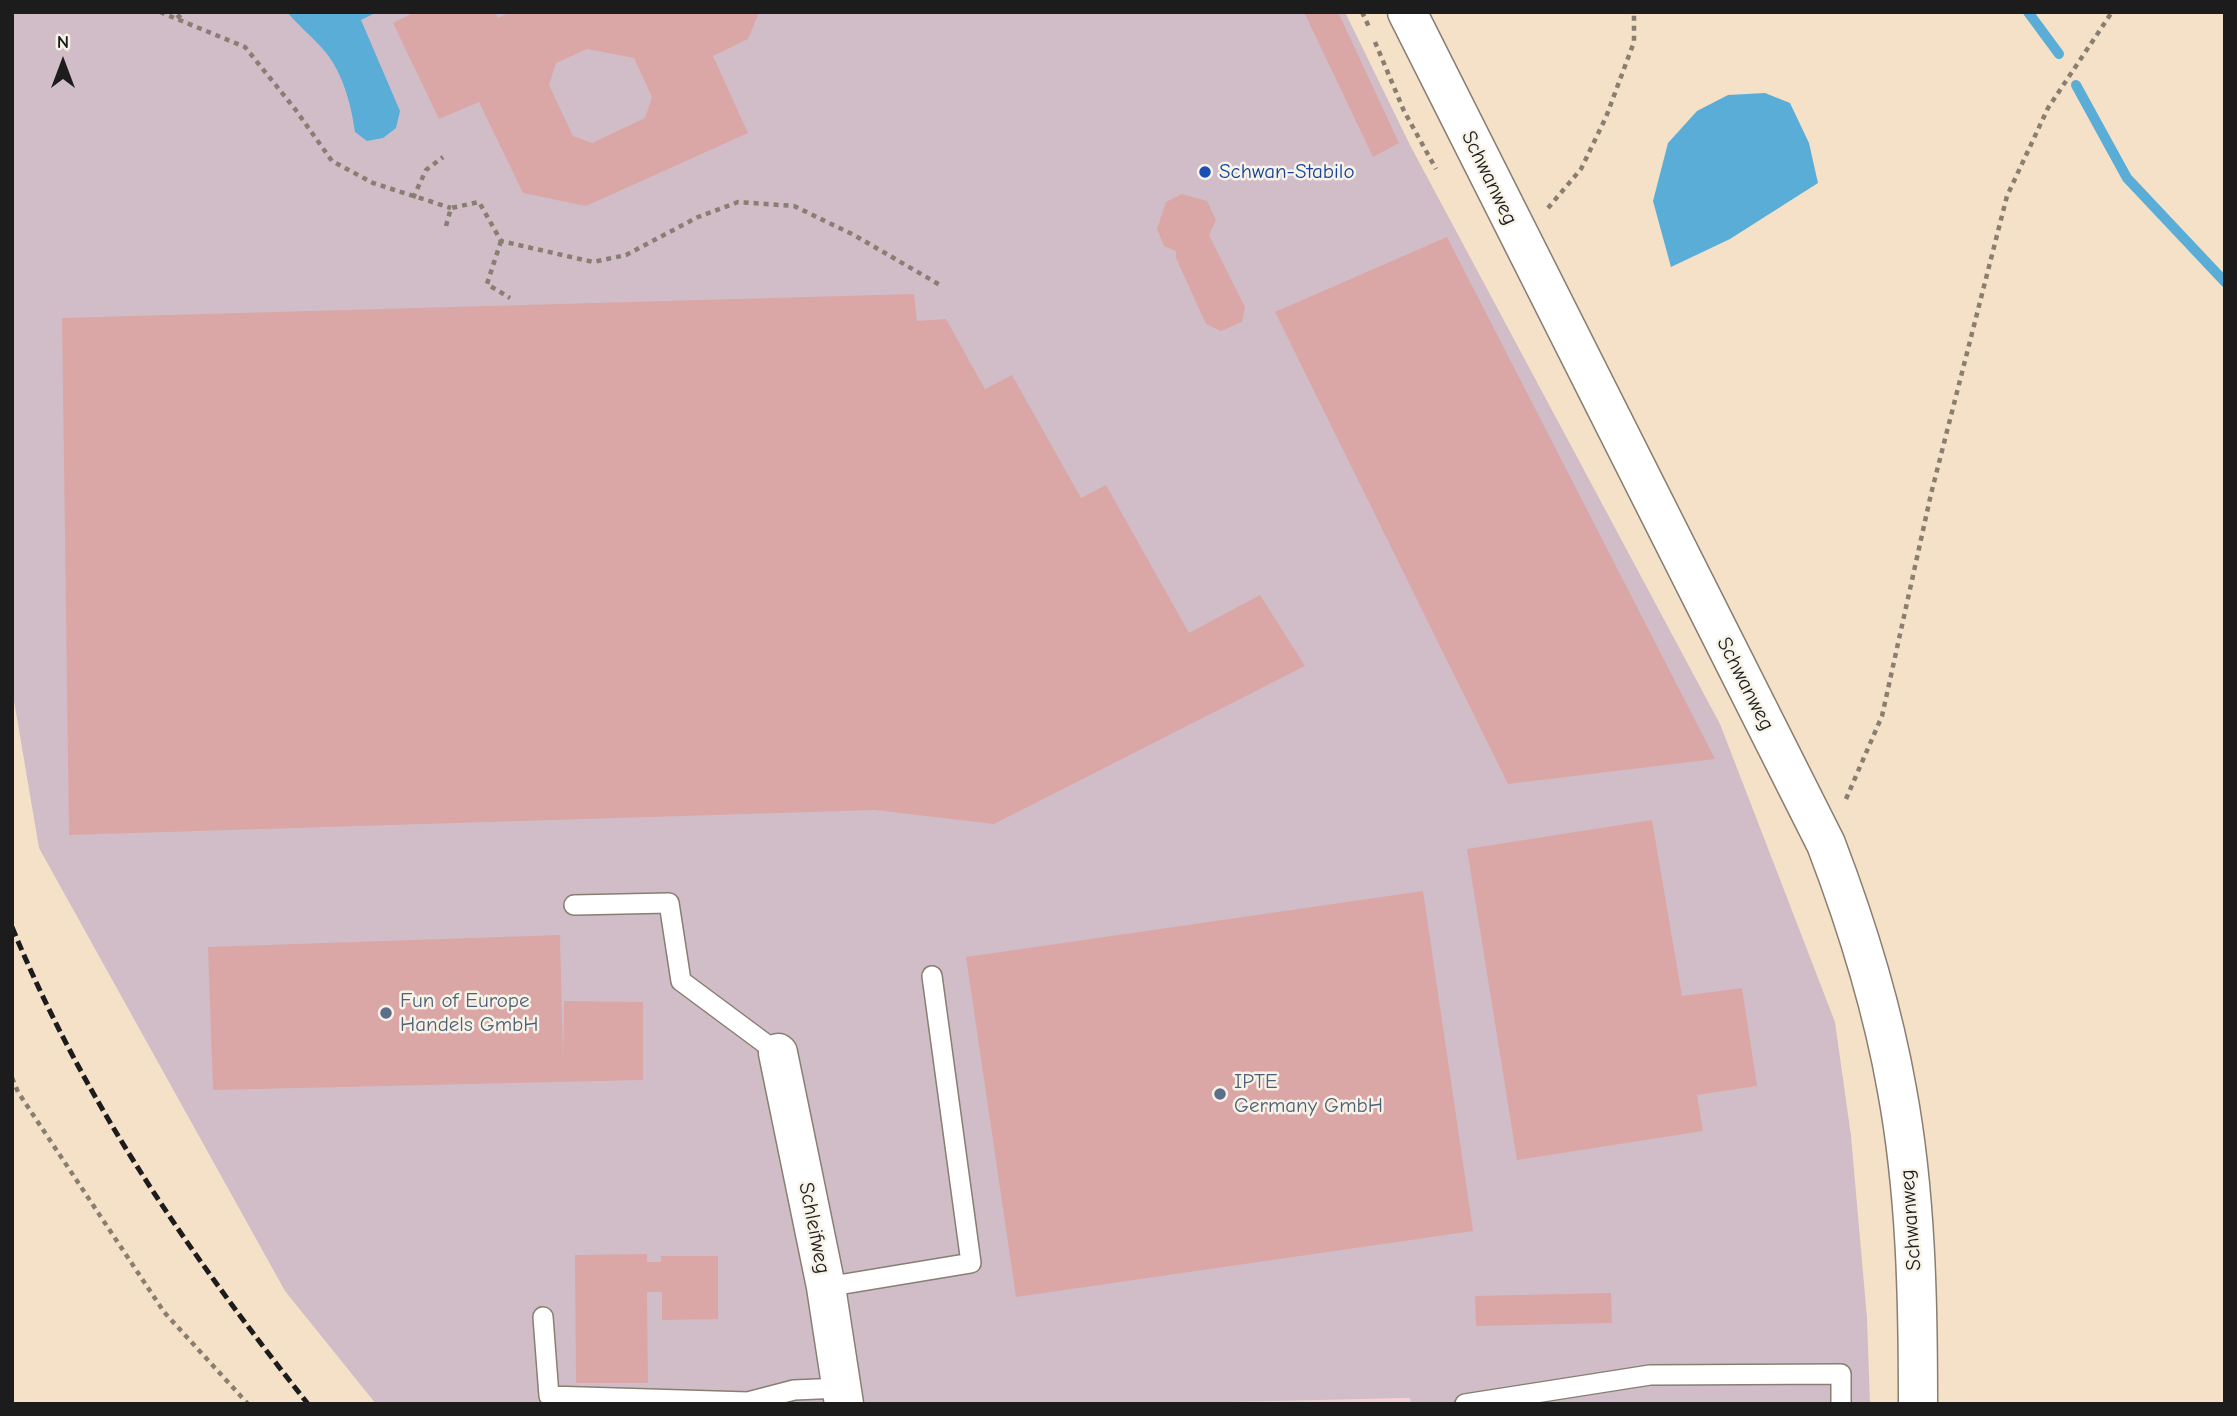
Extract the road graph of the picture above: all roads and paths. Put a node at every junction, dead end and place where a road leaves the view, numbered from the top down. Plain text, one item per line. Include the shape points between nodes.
1 (160, 12) edge
2 (184, 12) edge
3 (1362, 12) edge
4 (1407, 12) edge
5 (1634, 12) edge
6 (2112, 12) edge
7 (177, 18) junction
8 (443, 157) dead end
9 (1436, 169) dead end
10 (413, 198) junction
11 (451, 208) junction
12 (446, 226) dead end
13 (501, 241) junction
14 (1520, 241) junction
15 (940, 285) dead end
16 (510, 298) dead end
17 (1826, 844) junction
18 (574, 905) dead end
19 (932, 976) dead end
20 (778, 1053) joint
21 (12, 1078) edge
22 (826, 1287) junction
23 (544, 1317) dead end
24 (842, 1396) edge
25 (248, 1404) edge
26 (1465, 1404) edge
27 (1841, 1404) edge
28 (1918, 1404) edge

1 - 7 path
2 - 7 path
3 - 9 path via 1404,111
4 - 14 main road, Schwanweg
5 - 14 path via 1634,42 1581,169
6 - 17 path via 2048,108 2007,196 1931,494 1882,716
7 - 10 path via 245,47 332,161
8 - 10 path via 426,170
10 - 11 path
11 - 12 path
11 - 13 path via 479,202
13 - 15 path via 593,262 626,255 698,217 738,202 794,206
13 - 16 path via 487,284
14 - 17 main road, Schwanweg
17 - 28 main road, Schwanweg via 1854,916 1898,1091 1912,1203
18 - 20 lane via 669,903 681,981
19 - 22 lane via 971,1263
20 - 22 main road, Schleifweg
21 - 25 path via 164,1312
22 - 24 main road, Schleifweg
23 - 24 lane via 549,1396 748,1402 793,1390
26 - 27 lane via 1650,1375 1841,1374

